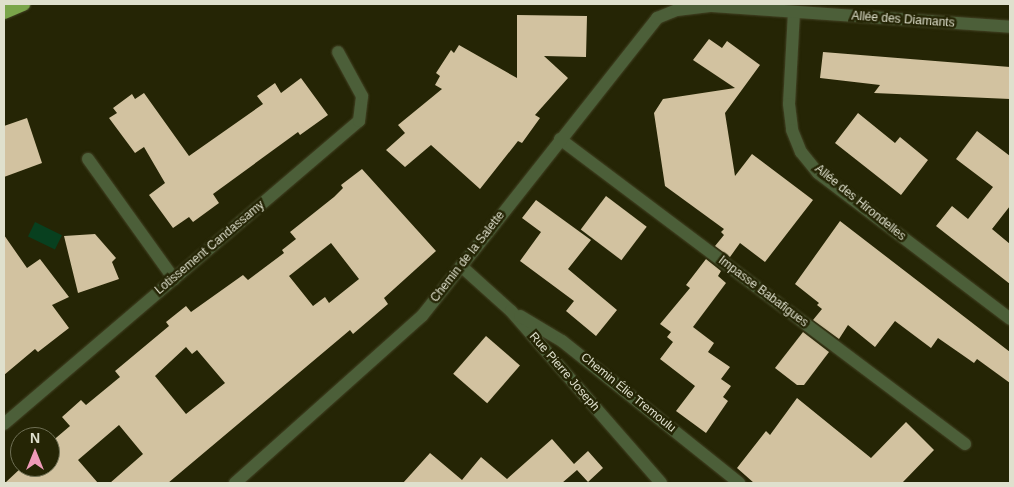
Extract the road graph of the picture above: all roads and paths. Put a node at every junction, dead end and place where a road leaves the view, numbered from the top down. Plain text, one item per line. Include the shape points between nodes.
1 (23, 4) edge
2 (677, 10) joint
3 (4, 12) edge
4 (794, 12) junction
5 (1010, 27) edge
6 (338, 52) dead end
7 (560, 139) junction
8 (88, 159) dead end
9 (461, 266) junction
10 (174, 279) junction
11 (511, 311) junction
12 (1010, 319) edge
13 (4, 424) edge
14 (965, 444) dead end
15 (235, 483) edge
16 (661, 483) edge
17 (739, 483) edge

1 - 3 highway
2 - 4 street, Allée des Diamants via 712,6
2 - 7 street, Chemin de la Salette via 657,18 642,33
4 - 5 street, Allée des Diamants
4 - 12 street, Allée des Hirondelles via 789,104 792,130 801,152 818,173
6 - 10 street, Lotissement Candassamy via 362,96 359,121
7 - 9 street, Chemin de la Salette
7 - 14 street, Impasse Babafigues
8 - 10 street
9 - 11 street, Rue Pierre Joseph
9 - 15 street, Chemin de la Salette via 422,316
10 - 13 street, Lotissement Candassamy
11 - 16 street, Rue Pierre Joseph
11 - 17 street, Chemin Élie Tremoulu via 562,341

